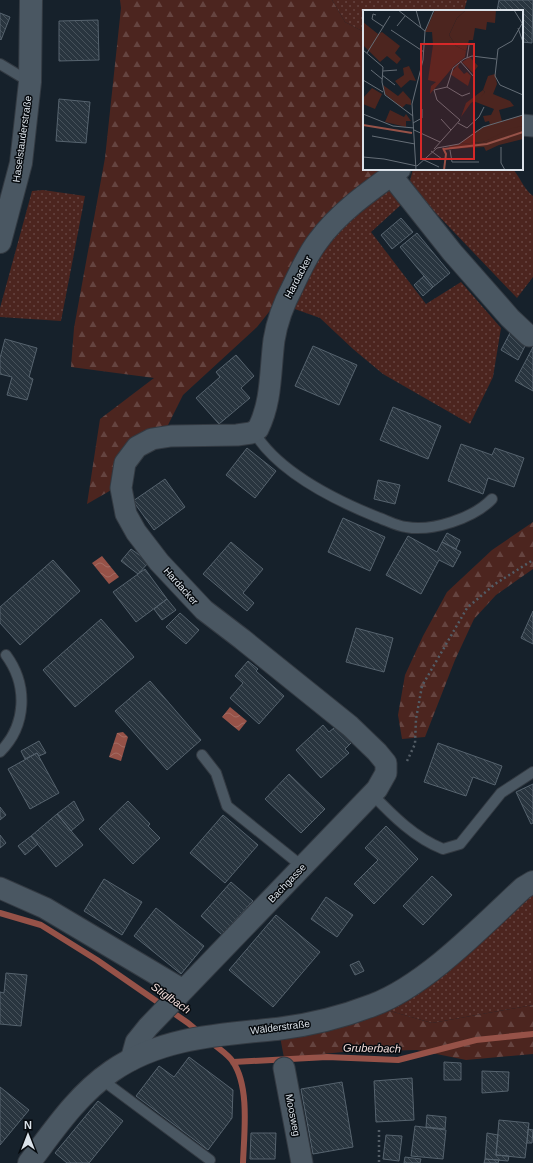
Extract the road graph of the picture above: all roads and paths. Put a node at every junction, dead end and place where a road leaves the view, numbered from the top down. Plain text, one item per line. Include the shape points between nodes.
1 (30, 0) edge
2 (0, 64) edge
3 (30, 82) junction
4 (523, 124) edge
5 (533, 126) edge
6 (395, 172) edge
7 (0, 242) edge
8 (529, 336) dead end
9 (254, 432) junction
10 (492, 499) dead end
11 (533, 560) edge
12 (6, 655) dead end
13 (0, 752) edge
14 (202, 755) dead end
15 (533, 772) edge
16 (386, 773) junction
17 (372, 794) junction
18 (303, 867) junction
19 (533, 882) edge
20 (0, 888) edge
21 (182, 992) junction
22 (131, 1060) junction
23 (284, 1068) dead end
24 (101, 1079) junction
25 (379, 1130) dead end
26 (210, 1160) dead end
27 (29, 1163) edge
28 (302, 1163) edge
29 (379, 1163) edge

1 - 3 street, Haselstauderstraße
2 - 3 lane, Haselstauderstraße
3 - 7 street, Haselstauderstraße via 20,163
4 - 5 street
6 - 8 street, Hardacker via 452,252
6 - 9 street, Hardacker via 340,216 318,241 299,274 278,321 268,402 258,429
9 - 10 lane via 274,457 323,492 341,502 405,527 426,528 445,524 484,508
9 - 16 street, Hardacker via 237,435 171,436 152,439 137,447 125,463 121,488 126,514 159,562 204,610 350,726 386,763
11 - 16 path via 495,584 468,608 422,686 416,719 415,744 407,761
12 - 13 lane via 15,667 22,694 18,724 7,745
14 - 18 lane via 216,773 227,806
15 - 17 lane via 501,792 460,844 443,849 427,843 411,831
16 - 17 street, Bachgasse
17 - 18 street, Bachgasse
18 - 21 street, Bachgasse
19 - 22 street, Wälderstraße via 523,888 423,978 375,1005 305,1025 203,1036 162,1046
20 - 21 street via 45,908
21 - 22 street, Bachgasse via 136,1042
22 - 24 street, Wälderstraße
23 - 28 street, Moosweg
24 - 26 lane
24 - 27 street, Wälderstraße via 74,1103
25 - 29 path

